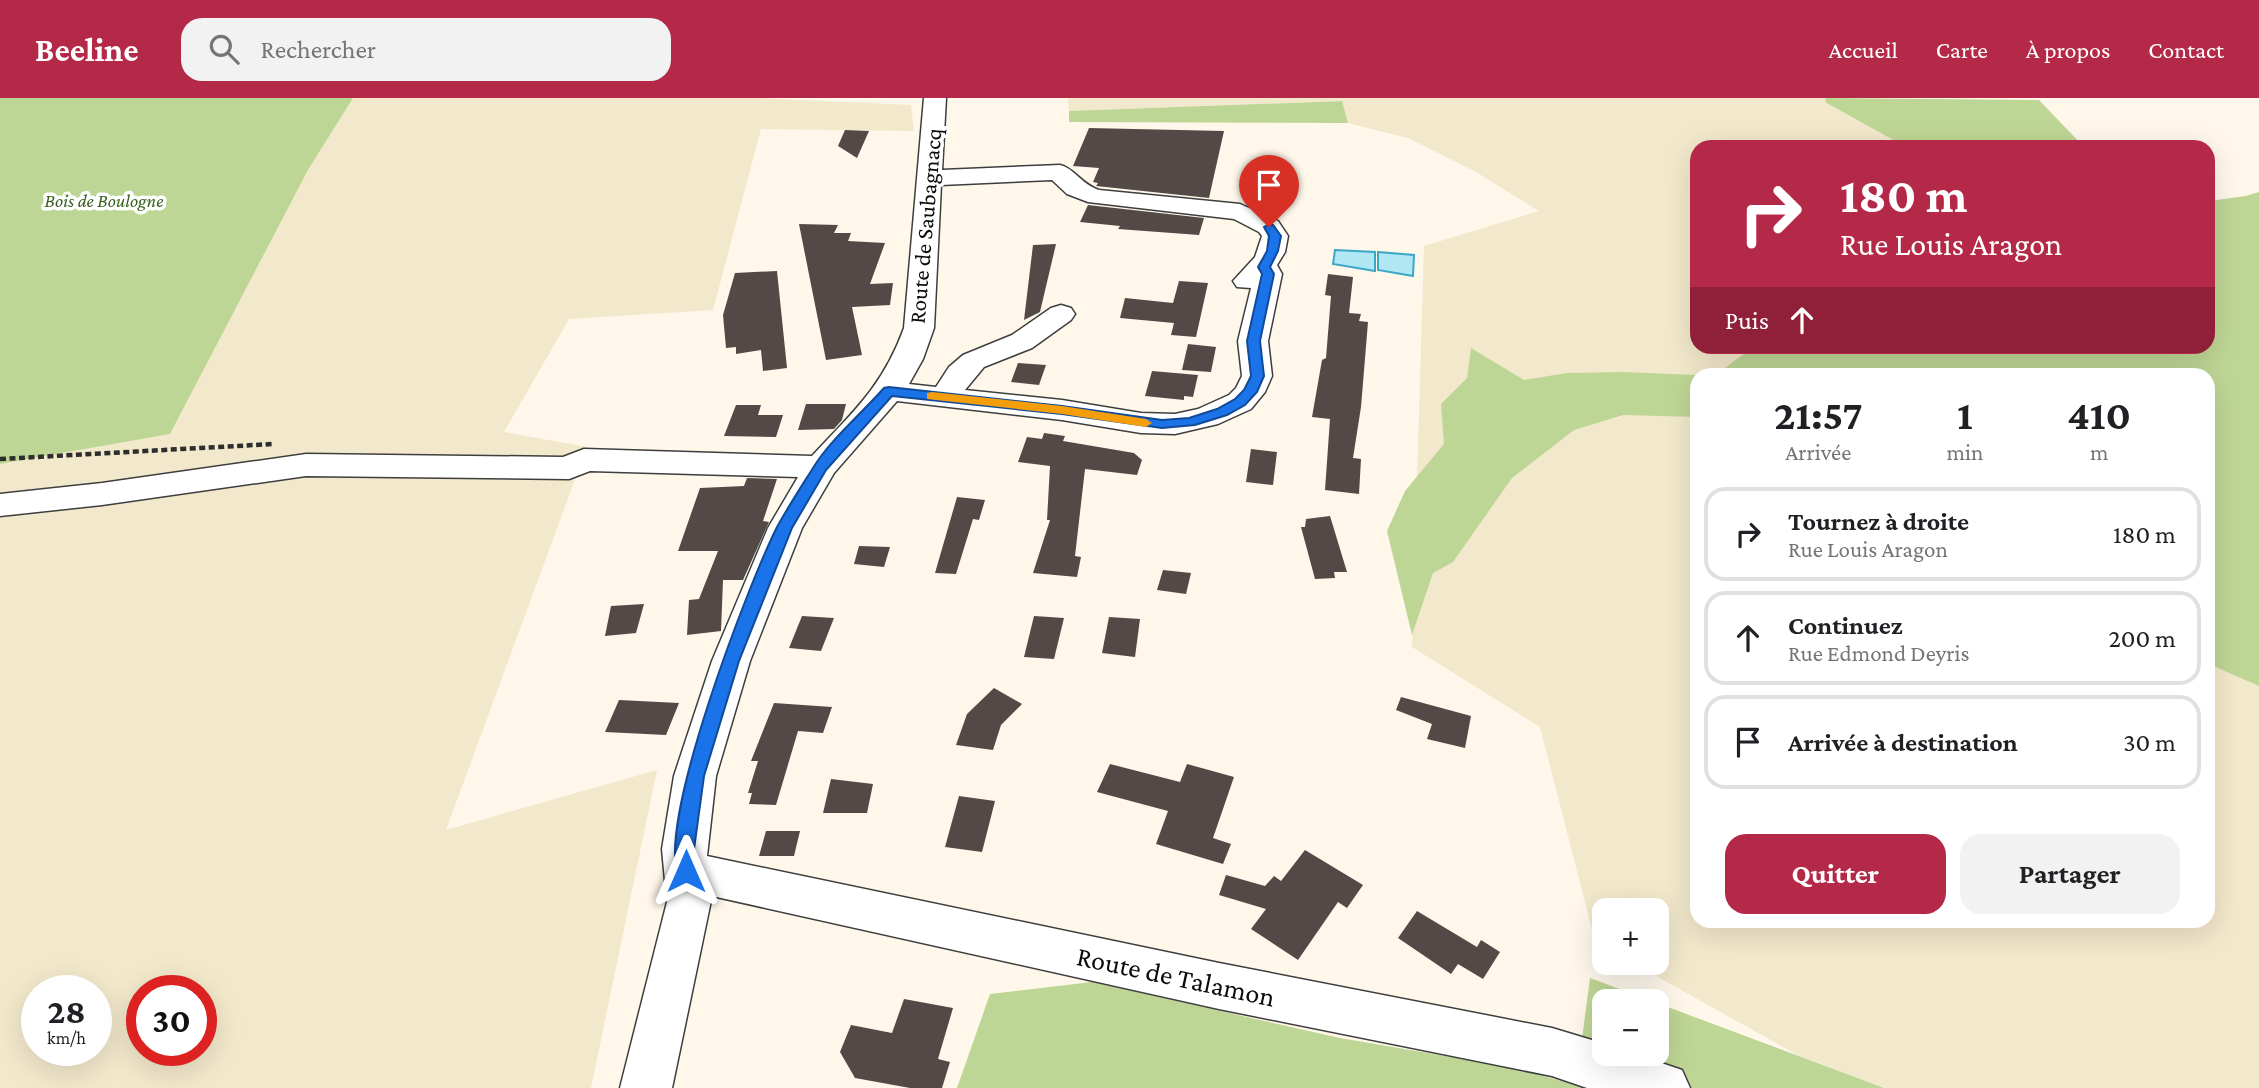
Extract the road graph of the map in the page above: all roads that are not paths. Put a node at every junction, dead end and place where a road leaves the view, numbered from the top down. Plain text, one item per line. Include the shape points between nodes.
1 (935, 98) edge
2 (929, 178) junction
3 (1062, 314) dead end
4 (889, 391) junction
5 (946, 397) junction
6 (821, 467) junction
7 (0, 505) edge
8 (686, 871) junction
9 (646, 1088) edge
10 (1664, 1088) edge

1 - 2 street, Route de Saubagnacq
2 - 4 street, Route de Saubagnacq via 919,328
2 - 5 street via 1060,172 1066,184 1079,192 1240,212 1269,227 1275,236 1264,267 1268,274 1252,304 1257,376 1250,392 1222,412 1190,422 1141,423
3 - 5 street via 1018,344 975,359 961,371
4 - 5 street
4 - 6 street, Route de Saubagnacq
6 - 7 street via 584,460 569,468 306,465
6 - 8 street, Route de Saubagnacq via 785,528 731,661 695,776 684,849
8 - 9 street, Route de Saubagnacq via 690,902
8 - 10 street, Route de Talamon via 1219,986 1552,1052

